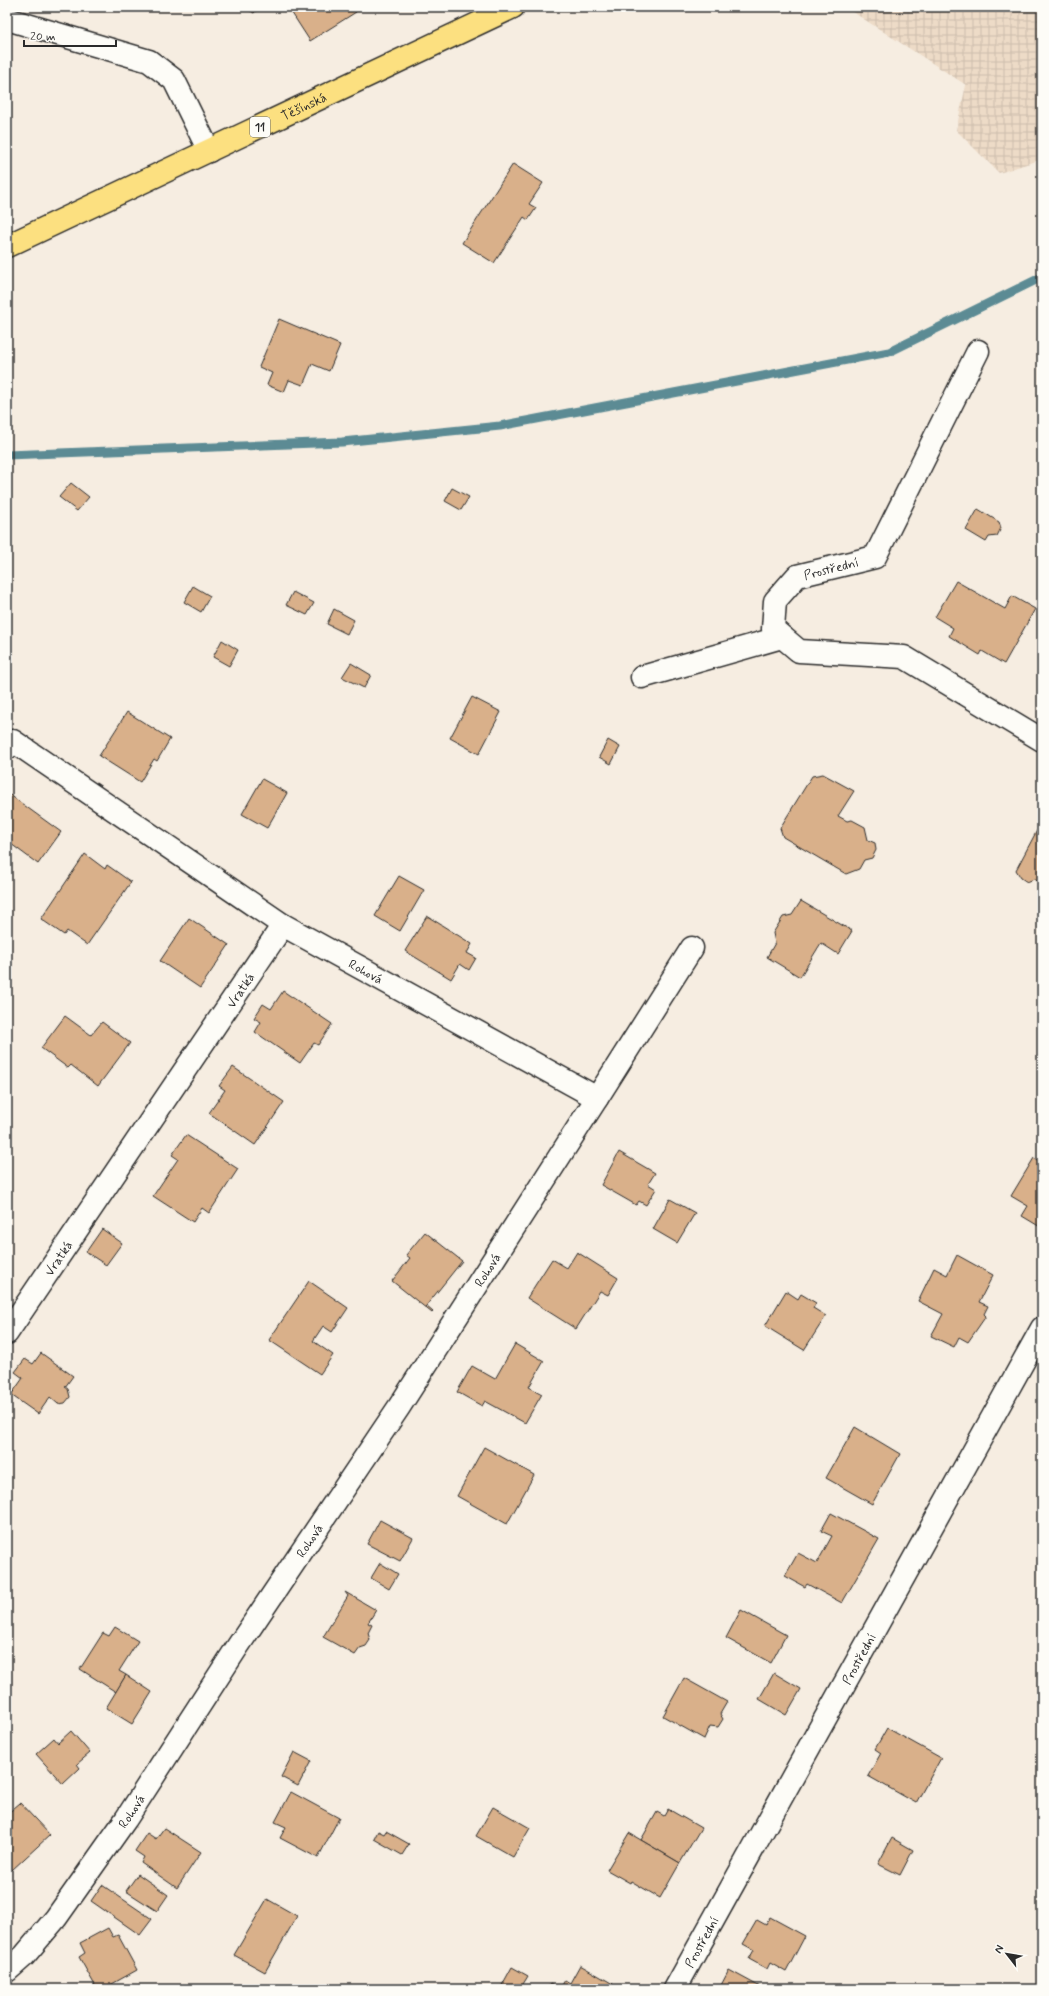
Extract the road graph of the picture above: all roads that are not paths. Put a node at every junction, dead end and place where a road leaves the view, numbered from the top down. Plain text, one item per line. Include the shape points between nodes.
1 (513, 7) edge
2 (7, 19) edge
3 (209, 151) junction
4 (7, 246) edge
5 (978, 351) dead end
6 (782, 637) junction
7 (642, 677) dead end
8 (1042, 740) edge
9 (7, 748) edge
10 (283, 925) junction
11 (692, 948) dead end
12 (596, 1098) junction
13 (1042, 1328) edge
14 (7, 1333) edge
15 (7, 1971) edge
16 (675, 1989) edge

1 - 3 main road, Těšínská / 11
2 - 3 street via 148,61 174,80
3 - 4 main road, Těšínská / 11
5 - 6 street, Prostřední via 875,557 797,576 775,601 773,629
6 - 7 street
6 - 8 street, Prostřední via 799,651 904,657
9 - 10 street via 13,740
10 - 12 street, Rohová
10 - 14 street, Vratká
11 - 12 street, Rohová
12 - 15 street, Rohová via 399,1407 242,1639 126,1819 56,1918 24,1956
13 - 16 street, Prostřední

